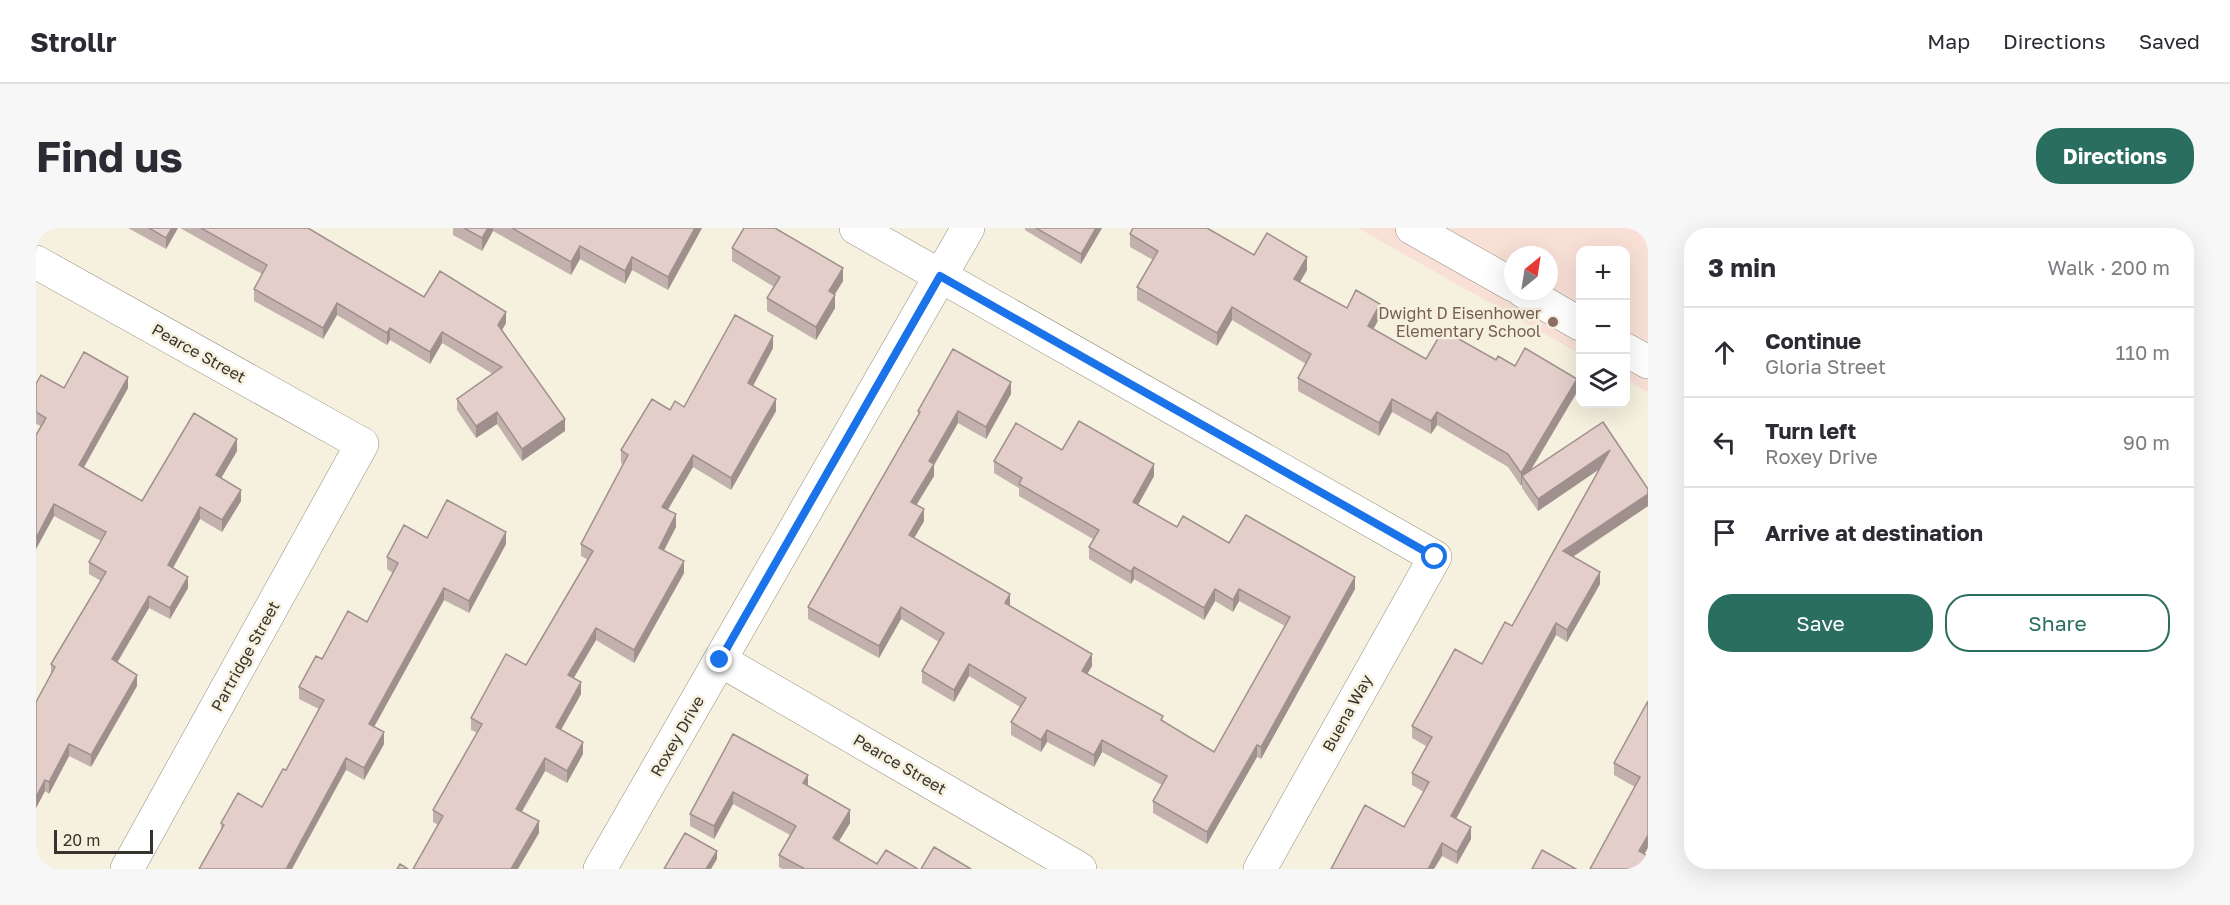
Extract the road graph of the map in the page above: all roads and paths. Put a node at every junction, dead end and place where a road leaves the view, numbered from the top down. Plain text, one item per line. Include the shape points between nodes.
1 (856, 228) edge
2 (968, 228) edge
3 (1412, 228) edge
4 (36, 262) edge
5 (940, 276) junction
6 (1504, 280) edge
7 (1539, 300) edge
8 (1576, 321) edge
9 (1630, 352) edge
10 (1648, 362) edge
11 (362, 444) joint
12 (720, 660) junction
13 (128, 869) edge
14 (600, 869) edge
15 (1080, 869) edge
16 (1260, 869) edge

1 - 5 street
2 - 5 street, Roxey Drive
3 - 6 street
4 - 11 street, Pearce Street
5 - 12 street, Roxey Drive
5 - 16 street, Buena Way via 1435,557
7 - 8 street
9 - 10 street
11 - 13 street, Partridge Street
12 - 14 street, Roxey Drive
12 - 15 street, Pearce Street

